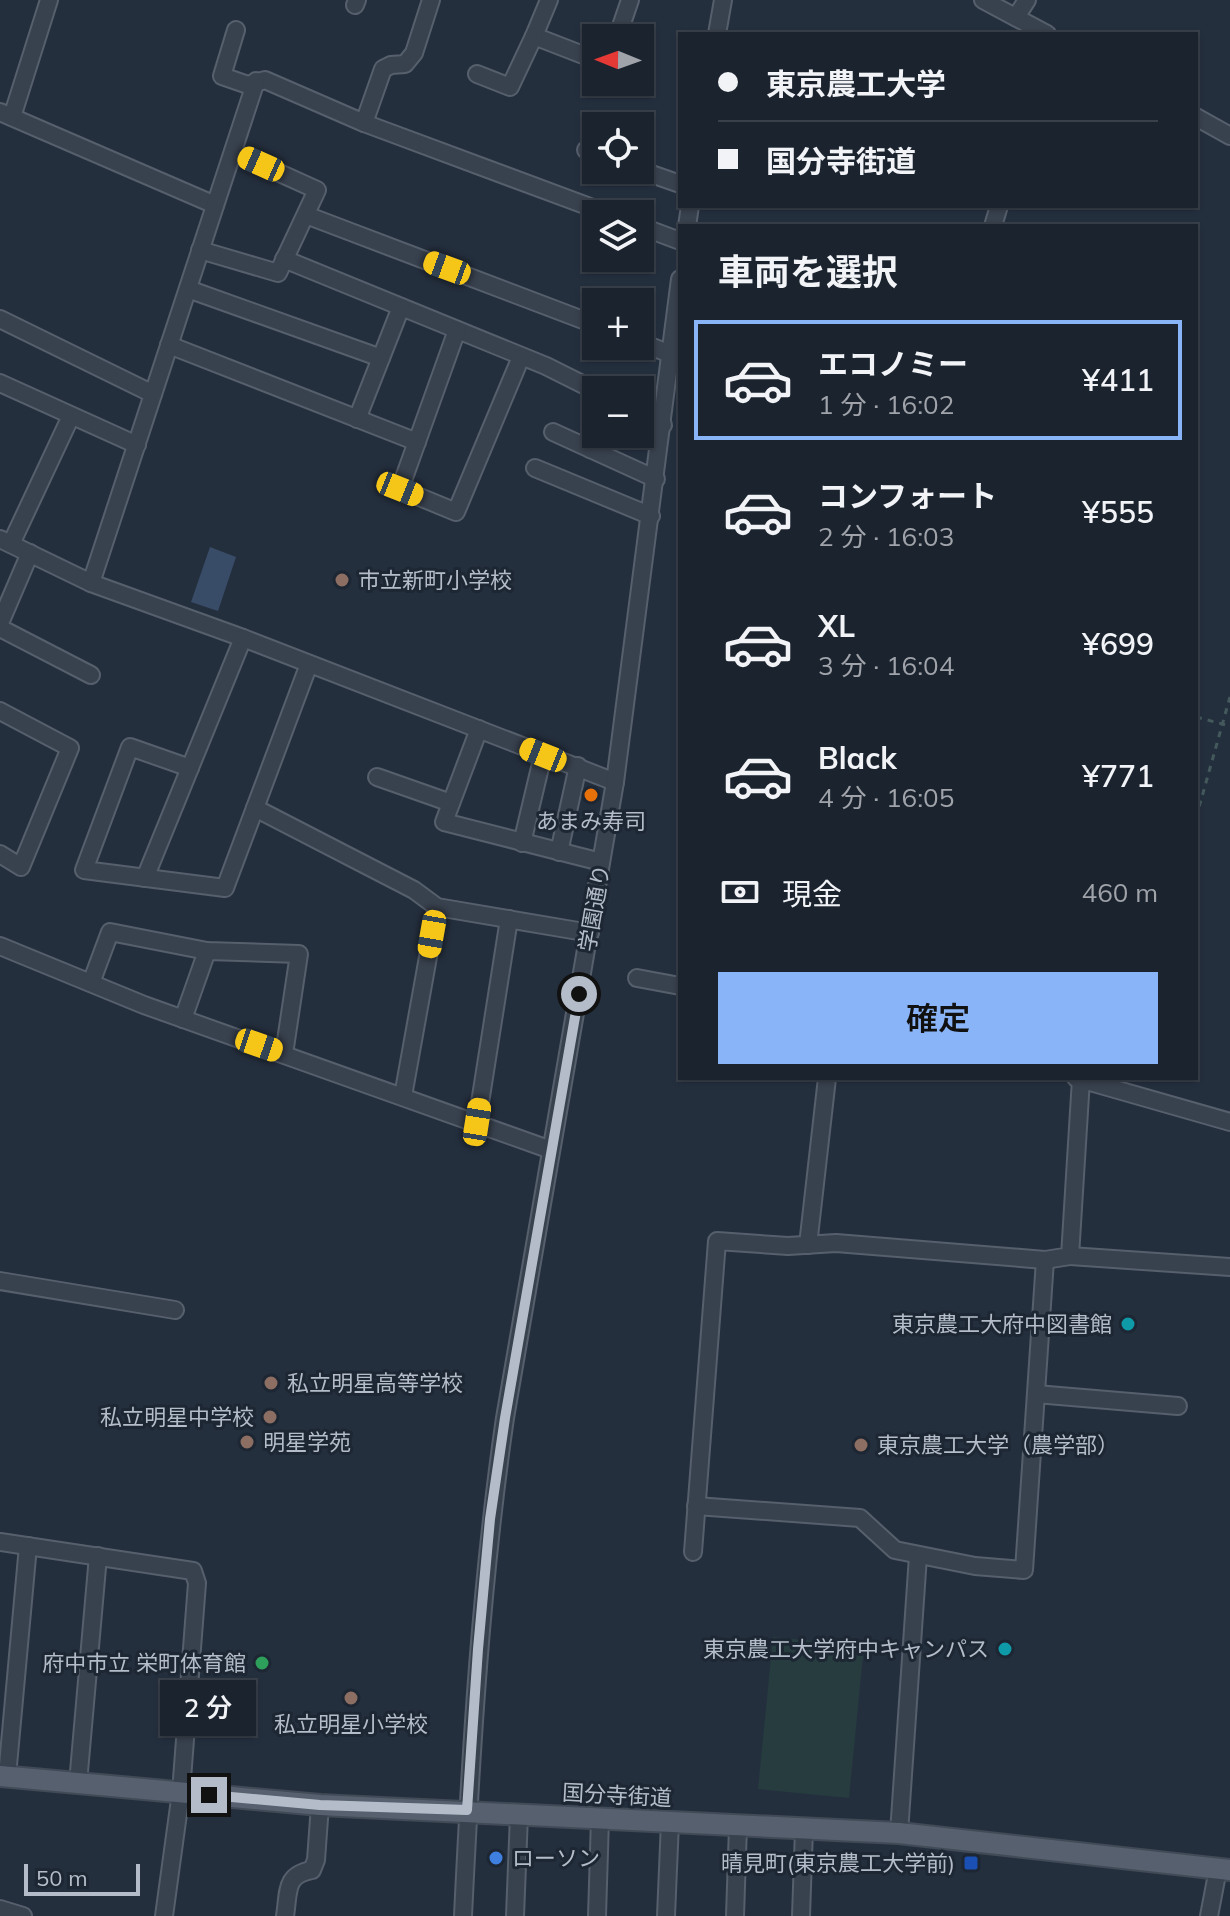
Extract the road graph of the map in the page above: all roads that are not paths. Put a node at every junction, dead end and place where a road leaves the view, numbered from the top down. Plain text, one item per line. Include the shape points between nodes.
1 (49, 0) edge
2 (431, 0) edge
3 (549, 0) edge
4 (630, 0) edge
5 (723, 0) edge
6 (983, 0) edge
7 (1027, 0) edge
8 (1016, 17) junction
9 (622, 24) edge
10 (236, 30) dead end
11 (717, 32) edge
12 (1043, 32) edge
13 (534, 36) junction
14 (582, 55) edge
15 (477, 74) dead end
16 (256, 81) junction
17 (6, 115) edge
18 (1198, 118) edge
19 (364, 123) junction
20 (1230, 136) edge
21 (233, 152) junction
22 (654, 175) edge
23 (678, 183) edge
24 (582, 204) edge
25 (215, 205) junction
26 (306, 215) junction
27 (654, 231) edge
28 (678, 240) edge
29 (200, 250) junction
30 (284, 259) junction
31 (188, 289) junction
32 (401, 307) junction
33 (0, 319) edge
34 (582, 320) edge
35 (677, 321) edge
36 (457, 330) junction
37 (169, 345) junction
38 (654, 348) edge
39 (670, 354) junction
40 (521, 357) junction
41 (381, 358) junction
42 (0, 383) edge
43 (582, 384) edge
44 (153, 394) junction
45 (71, 416) junction
46 (357, 419) junction
47 (654, 421) edge
48 (663, 425) junction
49 (553, 432) dead end
50 (582, 439) edge
51 (417, 442) junction
52 (137, 445) junction
53 (604, 448) edge
54 (535, 468) dead end
55 (656, 479) junction
56 (651, 516) junction
57 (5, 541) edge
58 (30, 553) junction
59 (91, 583) junction
60 (0, 626) edge
61 (243, 638) junction
62 (309, 664) junction
63 (91, 675) dead end
64 (0, 711) edge
65 (479, 729) junction
66 (543, 755) junction
67 (578, 766) junction
68 (190, 768) junction
69 (377, 777) dead end
70 (615, 782) junction
71 (451, 803) junction
72 (255, 808) junction
73 (522, 843) junction
74 (559, 852) junction
75 (0, 854) edge
76 (601, 862) junction
77 (145, 878) junction
78 (437, 907) junction
79 (509, 919) junction
80 (590, 933) junction
81 (0, 946) edge
82 (207, 951) junction
83 (637, 978) dead end
84 (91, 983) junction
85 (678, 986) edge
86 (183, 1019) junction
87 (284, 1054) junction
88 (827, 1080) edge
89 (1078, 1080) edge
90 (1082, 1080) edge
91 (403, 1096) junction
92 (477, 1122) junction
93 (1230, 1122) edge
94 (551, 1150) junction
95 (808, 1245) junction
96 (1070, 1256) junction
97 (1045, 1260) junction
98 (1230, 1267) edge
99 (0, 1281) edge
100 (175, 1310) dead end
101 (1036, 1394) junction
102 (1178, 1406) dead end
103 (696, 1506) junction
104 (0, 1542) edge
105 (28, 1546) junction
106 (693, 1552) dead end
107 (98, 1556) junction
108 (918, 1556) junction
109 (4, 1776) edge
110 (78, 1783) junction
111 (181, 1792) junction
112 (320, 1805) junction
113 (467, 1810) junction
114 (519, 1815) junction
115 (600, 1819) junction
116 (670, 1822) junction
117 (738, 1826) junction
118 (804, 1829) junction
119 (899, 1833) junction
120 (1224, 1870) edge
121 (0, 1909) edge
122 (23, 1916) edge
123 (164, 1916) edge
124 (285, 1916) edge
125 (463, 1916) edge
126 (515, 1916) edge
127 (597, 1916) edge
128 (666, 1916) edge
129 (735, 1916) edge
130 (801, 1916) edge
131 (1209, 1916) edge

1 - 17 street
2 - 19 street via 414,53 405,64 383,69
3 - 13 street
4 - 9 street
5 - 11 street
6 - 8 street
7 - 8 street
8 - 12 street
10 - 16 street via 222,76 248,85
13 - 14 street
13 - 15 street via 510,87
16 - 19 street via 265,80
16 - 21 street
17 - 25 street
18 - 20 street
19 - 24 street
21 - 25 street
21 - 26 street via 317,190
22 - 23 street
25 - 29 street
26 - 30 street
26 - 34 street
27 - 28 street
29 - 30 street via 278,273
29 - 31 street
30 - 32 street
31 - 37 street
31 - 41 street
32 - 36 street
32 - 41 street
33 - 44 street
35 - 39 street, 学園通り
36 - 40 street
36 - 51 street
37 - 44 street
37 - 46 street
38 - 39 street
39 - 48 street, 学園通り
40 - 43 street
40 - 51 street via 456,512 400,489
41 - 46 street
42 - 45 street
44 - 52 street
45 - 52 street
45 - 57 street
46 - 51 street
47 - 48 street
48 - 55 street, 学園通り
49 - 50 street
52 - 59 street
53 - 55 street
54 - 56 street
55 - 56 street, 学園通り
56 - 70 street, 学園通り
57 - 58 street
58 - 59 street
58 - 60 street
59 - 61 street
60 - 63 street
61 - 62 street
61 - 68 street
62 - 65 street
62 - 72 street
64 - 75 street via 70,748 21,867
65 - 66 street
65 - 71 street
66 - 67 street
66 - 73 street
67 - 70 street
67 - 74 street
68 - 77 street
68 - 77 street via 130,747 84,870
69 - 71 street
70 - 76 street, 学園通り
71 - 73 street via 444,822
72 - 77 street via 225,888
72 - 78 street
73 - 74 street
74 - 76 street
76 - 80 street, 学園通り
78 - 79 street
78 - 91 street
79 - 80 street
79 - 92 street
80 - 94 street, 学園通り
81 - 84 street
82 - 84 street via 110,932
82 - 86 street
82 - 87 street via 299,954
83 - 85 street
84 - 86 street
86 - 87 street
87 - 91 street
88 - 95 street
89 - 96 street
90 - 93 street
91 - 92 street
92 - 94 street
94 - 113 street, 学園通り via 490,1519
95 - 97 street
95 - 103 street via 717,1241
96 - 97 street
96 - 98 street
97 - 101 street
99 - 100 street
101 - 102 street
101 - 108 street via 1024,1570
103 - 106 street
103 - 108 street via 860,1518 895,1550
104 - 105 street
105 - 107 street
105 - 109 street
107 - 110 street
107 - 111 street via 193,1571 197,1583
108 - 119 street
109 - 110 main road, 国分寺街道
110 - 111 main road, 国分寺街道
111 - 112 main road, 国分寺街道
111 - 123 street
112 - 113 main road, 国分寺街道
112 - 124 street via 316,1860 312,1870 291,1879
113 - 114 main road, 国分寺街道
113 - 125 street, 学園通り
114 - 115 main road, 国分寺街道
114 - 126 street
115 - 116 main road, 国分寺街道
115 - 127 street
116 - 117 main road, 国分寺街道
116 - 128 street
117 - 118 main road, 国分寺街道
117 - 129 street
118 - 119 main road, 国分寺街道
118 - 130 street
119 - 120 main road, 国分寺街道
120 - 131 street
121 - 122 street

